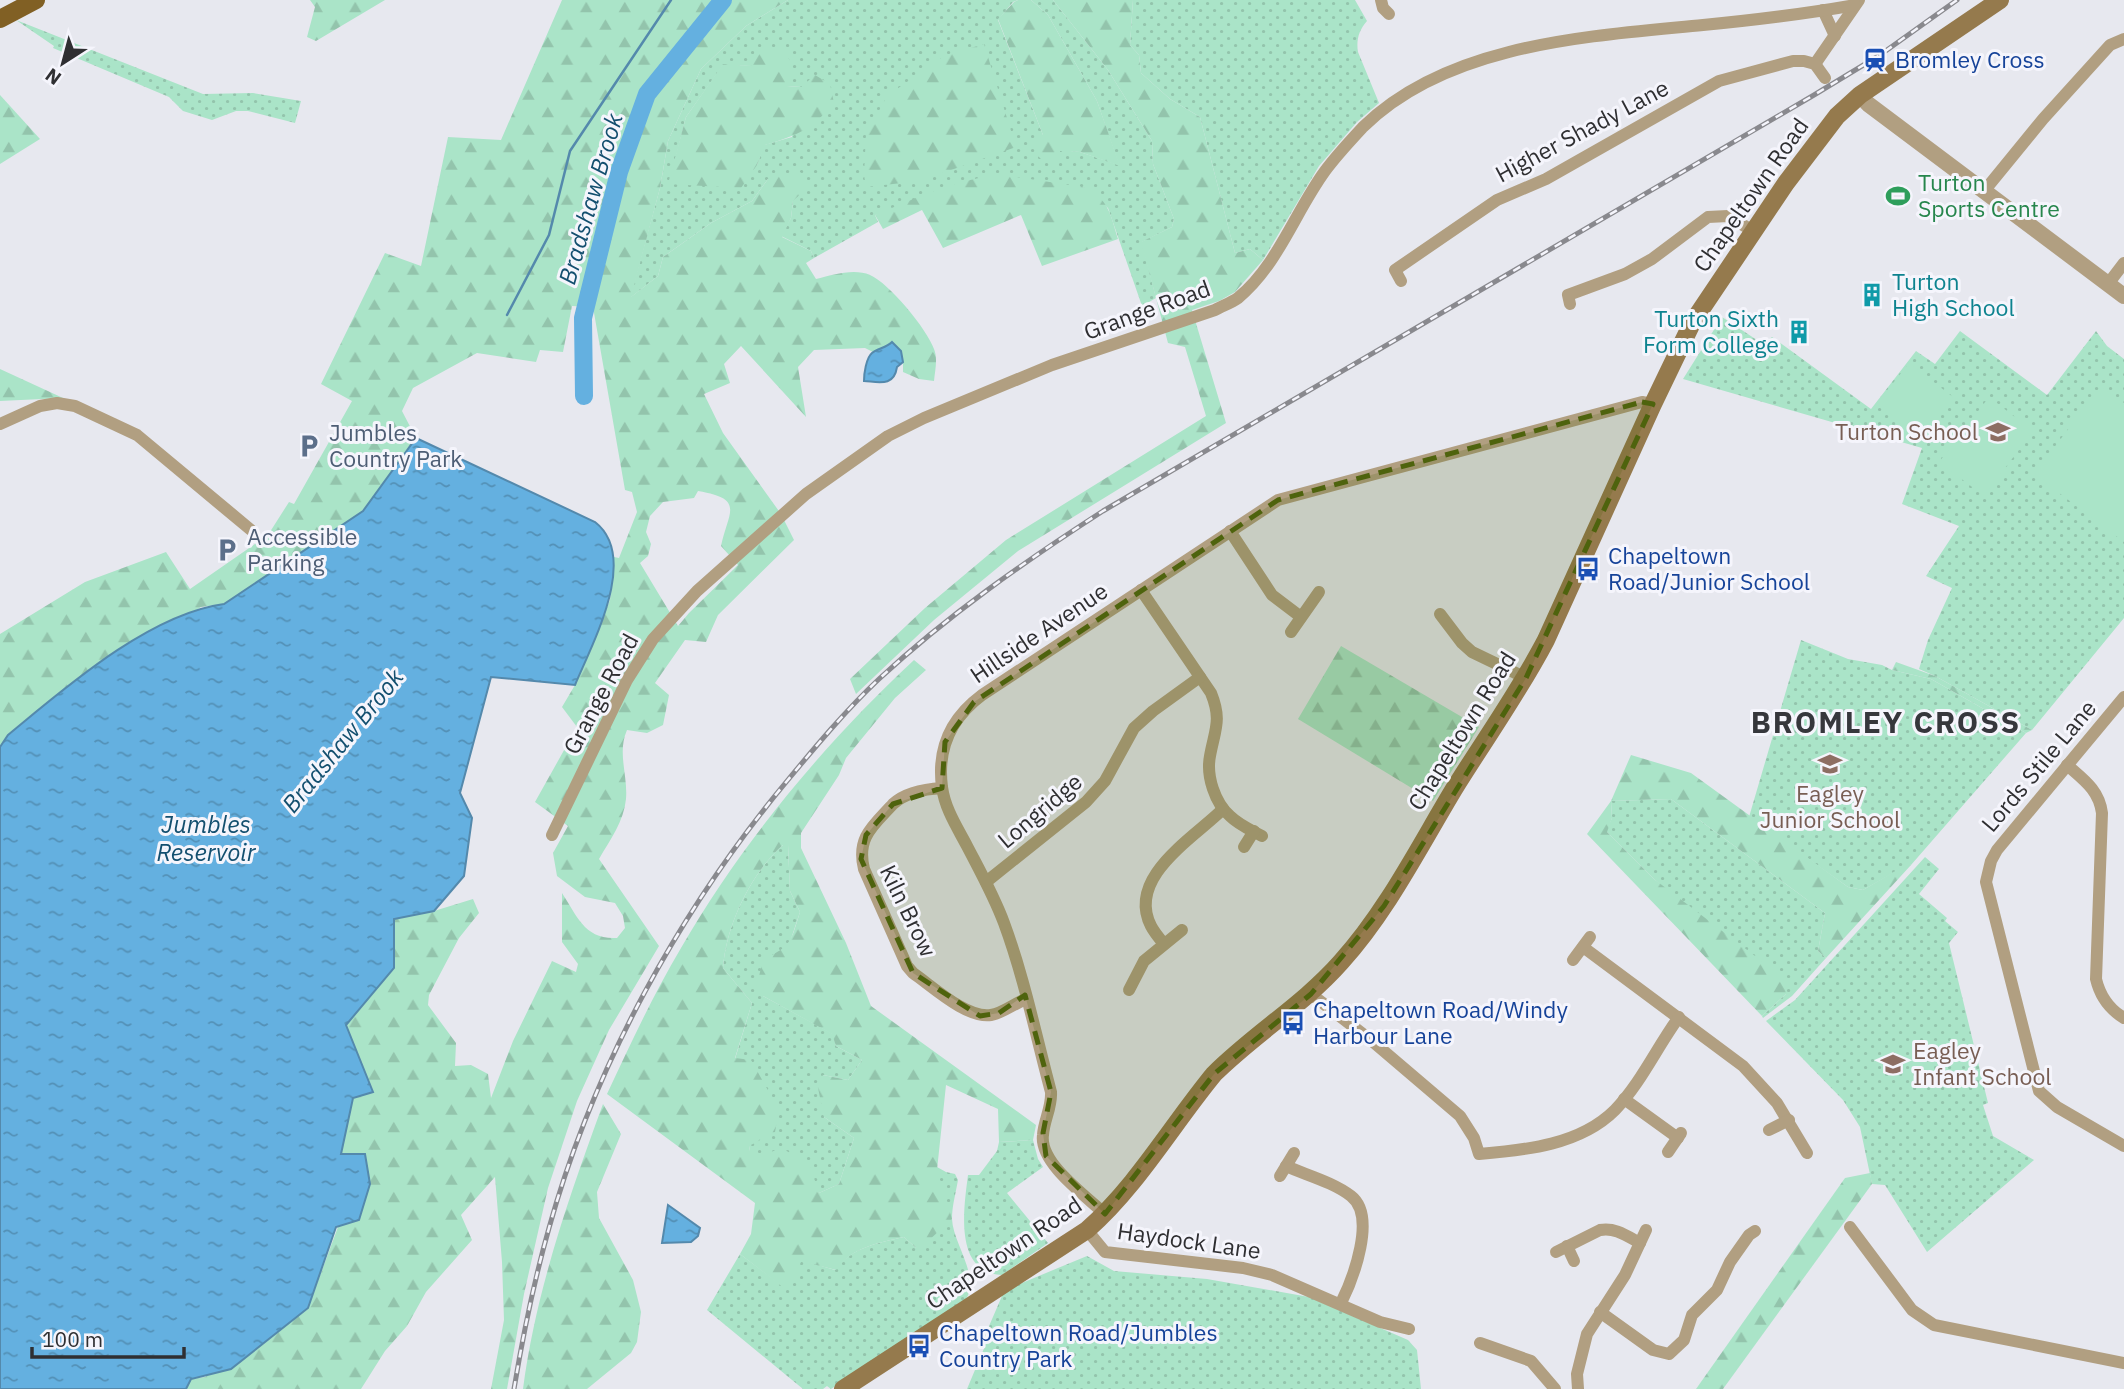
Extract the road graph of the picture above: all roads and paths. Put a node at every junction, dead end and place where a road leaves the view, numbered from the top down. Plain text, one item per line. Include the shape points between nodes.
1 (36, 0) edge
2 (2000, 0) edge
3 (1857, 2) edge
4 (1823, 10) junction
5 (0, 19) edge
6 (1835, 36) junction
7 (2124, 39) edge
8 (1815, 64) junction
9 (1825, 79) dead end
10 (1855, 100) junction
11 (1985, 190) junction
12 (1753, 231) junction
13 (2124, 263) edge
14 (1401, 281) dead end
15 (2108, 284) junction
16 (2124, 296) edge
17 (1570, 304) dead end
18 (1653, 404) junction
19 (0, 424) edge
20 (251, 530) dead end
21 (1230, 531) junction
22 (1141, 590) junction
23 (1319, 593) dead end
24 (1440, 613) dead end
25 (1301, 617) junction
26 (1292, 632) dead end
27 (1200, 677) junction
28 (1526, 678) junction
29 (2124, 697) edge
30 (2067, 765) junction
31 (942, 788) junction
32 (1223, 809) junction
33 (552, 835) dead end
34 (1244, 847) dead end
35 (986, 882) junction
36 (1182, 930) dead end
37 (1164, 944) junction
38 (1573, 960) dead end
39 (1129, 990) dead end
40 (1311, 994) junction
41 (1026, 999) junction
42 (1679, 1017) junction
43 (2124, 1018) edge
44 (1623, 1100) junction
45 (1789, 1120) junction
46 (1769, 1130) dead end
47 (2124, 1146) edge
48 (1668, 1152) dead end
49 (1294, 1153) dead end
50 (1807, 1153) dead end
51 (1105, 1214) junction
52 (1850, 1227) dead end
53 (1087, 1230) junction
54 (1755, 1231) dead end
55 (1574, 1261) dead end
56 (1341, 1303) junction
57 (1600, 1312) junction
58 (1409, 1329) dead end
59 (1480, 1343) dead end
60 (2124, 1363) edge
61 (843, 1389) edge
62 (1555, 1389) edge
63 (1578, 1389) edge

1 - 5 main road
2 - 10 main road, Chapeltown Road
3 - 4 street, Grange Road
3 - 6 street
4 - 6 street
4 - 33 street, Grange Road via 1556,42 1454,68 1409,91 1342,150 1261,275 1236,299 923,418 850,461 781,514 697,591 653,639 627,680
6 - 8 street
7 - 11 street via 2110,45
8 - 9 street
8 - 14 street, Higher Shady Lane via 1793,61 1719,81 1546,180 1486,207 1395,270
10 - 11 street
10 - 12 main road, Chapeltown Road via 1821,136
11 - 15 street
12 - 17 street via 1728,216 1708,218 1625,274 1568,295
12 - 18 main road, Chapeltown Road via 1692,323
13 - 15 street
15 - 16 street
18 - 21 street, Hillside Avenue via 1642,402 1294,495 1266,506
18 - 28 main road, Chapeltown Road
19 - 20 street via 40,406 75,406 137,435
21 - 22 street, Hillside Avenue
21 - 25 street via 1272,595
22 - 27 street
22 - 31 street, Hillside Avenue via 965,710 945,742
23 - 25 street
24 - 28 street via 1472,652
25 - 26 street
27 - 32 street via 1218,716 1209,768
27 - 35 street, Longridge via 1134,728 1105,781 1086,802
28 - 40 main road, Chapeltown Road via 1384,905 1357,944
29 - 30 street, Lords Stile Lane
30 - 43 street via 2091,785 2101,802 2096,979 2104,999
30 - 47 street, Lords Stile Lane via 1993,856 1987,871 1988,897 2039,1091 2057,1107
31 - 35 street, Hillside Avenue via 948,811
31 - 41 street, Kiln Brow via 920,791 893,804 863,840 863,869 913,973 980,1016 999,1013
32 - 34 street via 1258,834
32 - 37 street via 1153,877 1147,909 1151,926
35 - 41 street, Hillside Avenue
36 - 37 street
37 - 39 street via 1144,961
38 - 42 street via 1586,942
40 - 44 street via 1460,1116 1479,1154 1550,1144 1597,1123
40 - 51 main road, Chapeltown Road via 1214,1074
41 - 51 street, Hillside Avenue via 1051,1092 1043,1133 1046,1156
42 - 44 street
42 - 45 street via 1750,1072
44 - 48 street via 1679,1135
45 - 46 street
45 - 50 street
49 - 56 street via 1283,1171 1345,1192 1359,1205 1363,1225 1356,1267
51 - 53 main road, Chapeltown Road
52 - 60 street via 1912,1310 1934,1325
53 - 56 street, Haydock Lane via 1112,1254 1243,1268
53 - 61 main road, Chapeltown Road
54 - 57 street via 1741,1240 1717,1290 1692,1315 1684,1340 1669,1354 1653,1350
55 - 57 street via 1561,1249 1600,1230 1643,1236 1625,1275
56 - 58 street, Haydock Lane via 1380,1322
57 - 63 street via 1587,1334
59 - 62 street via 1531,1361

